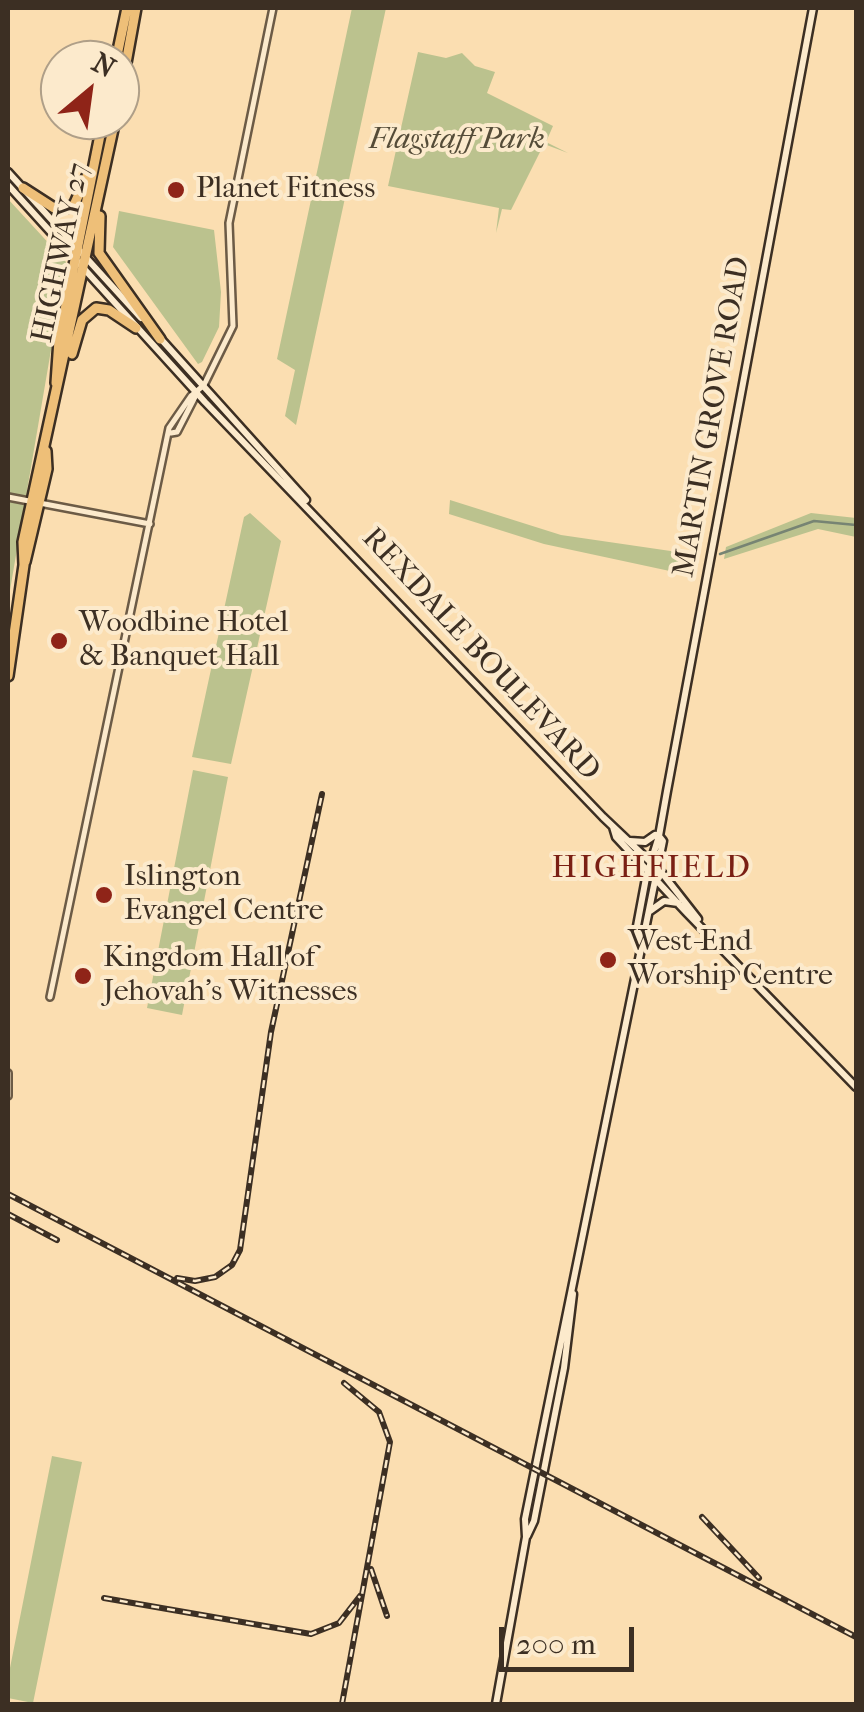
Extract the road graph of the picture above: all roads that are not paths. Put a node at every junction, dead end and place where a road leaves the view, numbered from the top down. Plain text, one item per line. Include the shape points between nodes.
1 (127, 8) edge
2 (136, 8) edge
3 (273, 8) edge
4 (813, 8) edge
5 (120, 40) edge
6 (130, 40) edge
7 (99, 140) edge
8 (111, 140) edge
9 (93, 165) junction
10 (8, 172) edge
11 (8, 185) edge
12 (23, 188) junction
13 (102, 188) junction
14 (81, 261) junction
15 (136, 328) junction
16 (160, 338) junction
17 (60, 379) junction
18 (204, 385) junction
19 (196, 393) junction
20 (55, 395) junction
21 (8, 497) edge
22 (36, 502) junction
23 (315, 513) junction
24 (150, 524) junction
25 (8, 676) edge
26 (612, 827) junction
27 (659, 833) junction
28 (630, 841) junction
29 (650, 860) junction
30 (657, 868) junction
31 (648, 870) junction
32 (655, 877) junction
33 (678, 903) junction
34 (649, 912) junction
35 (698, 919) junction
36 (640, 935) junction
37 (50, 997) dead end
38 (8, 1072) edge
39 (856, 1087) edge
40 (8, 1096) edge
41 (496, 1704) edge

1 - 5 main road
2 - 6 main road
3 - 18 street via 228,223 233,326
4 - 27 main road, MARTIN GROVE ROAD
7 - 9 main road, HIGHWAY 27
8 - 13 main road, HIGHWAY 27
9 - 12 main road via 66,208 54,208
9 - 14 main road, HIGHWAY 27
10 - 12 main road, REXDALE BOULEVARD
11 - 14 main road, REXDALE BOULEVARD
12 - 14 main road, REXDALE BOULEVARD
13 - 14 main road, HIGHWAY 27
13 - 16 main road via 99,253
14 - 15 main road, REXDALE BOULEVARD
14 - 16 main road, REXDALE BOULEVARD
14 - 17 main road, HIGHWAY 27
14 - 20 main road, HIGHWAY 27 via 58,340
15 - 17 main road via 106,308 87,313
15 - 19 main road, REXDALE BOULEVARD
16 - 18 main road, REXDALE BOULEVARD
17 - 20 main road, HIGHWAY 27
18 - 19 street
18 - 23 main road, REXDALE BOULEVARD
19 - 23 main road, REXDALE BOULEVARD
19 - 24 street via 175,418
20 - 22 main road, HIGHWAY 27
21 - 22 street
22 - 24 street
22 - 25 main road, HIGHWAY 27 via 23,542
23 - 26 main road, REXDALE BOULEVARD
24 - 37 street
26 - 28 main road, REXDALE BOULEVARD
26 - 31 main road, REXDALE BOULEVARD
27 - 28 main road
27 - 29 main road, MARTIN GROVE ROAD
27 - 30 main road, MARTIN GROVE ROAD
28 - 29 main road, REXDALE BOULEVARD
29 - 30 main road, REXDALE BOULEVARD
29 - 31 main road, MARTIN GROVE ROAD
30 - 32 main road, MARTIN GROVE ROAD
30 - 35 main road, REXDALE BOULEVARD
31 - 32 main road, REXDALE BOULEVARD
31 - 36 main road, MARTIN GROVE ROAD
32 - 33 main road, REXDALE BOULEVARD
32 - 34 main road, MARTIN GROVE ROAD
33 - 34 main road via 664,901
33 - 35 main road, REXDALE BOULEVARD
34 - 36 main road, MARTIN GROVE ROAD
35 - 39 main road, REXDALE BOULEVARD
36 - 41 main road, MARTIN GROVE ROAD
38 - 40 street

